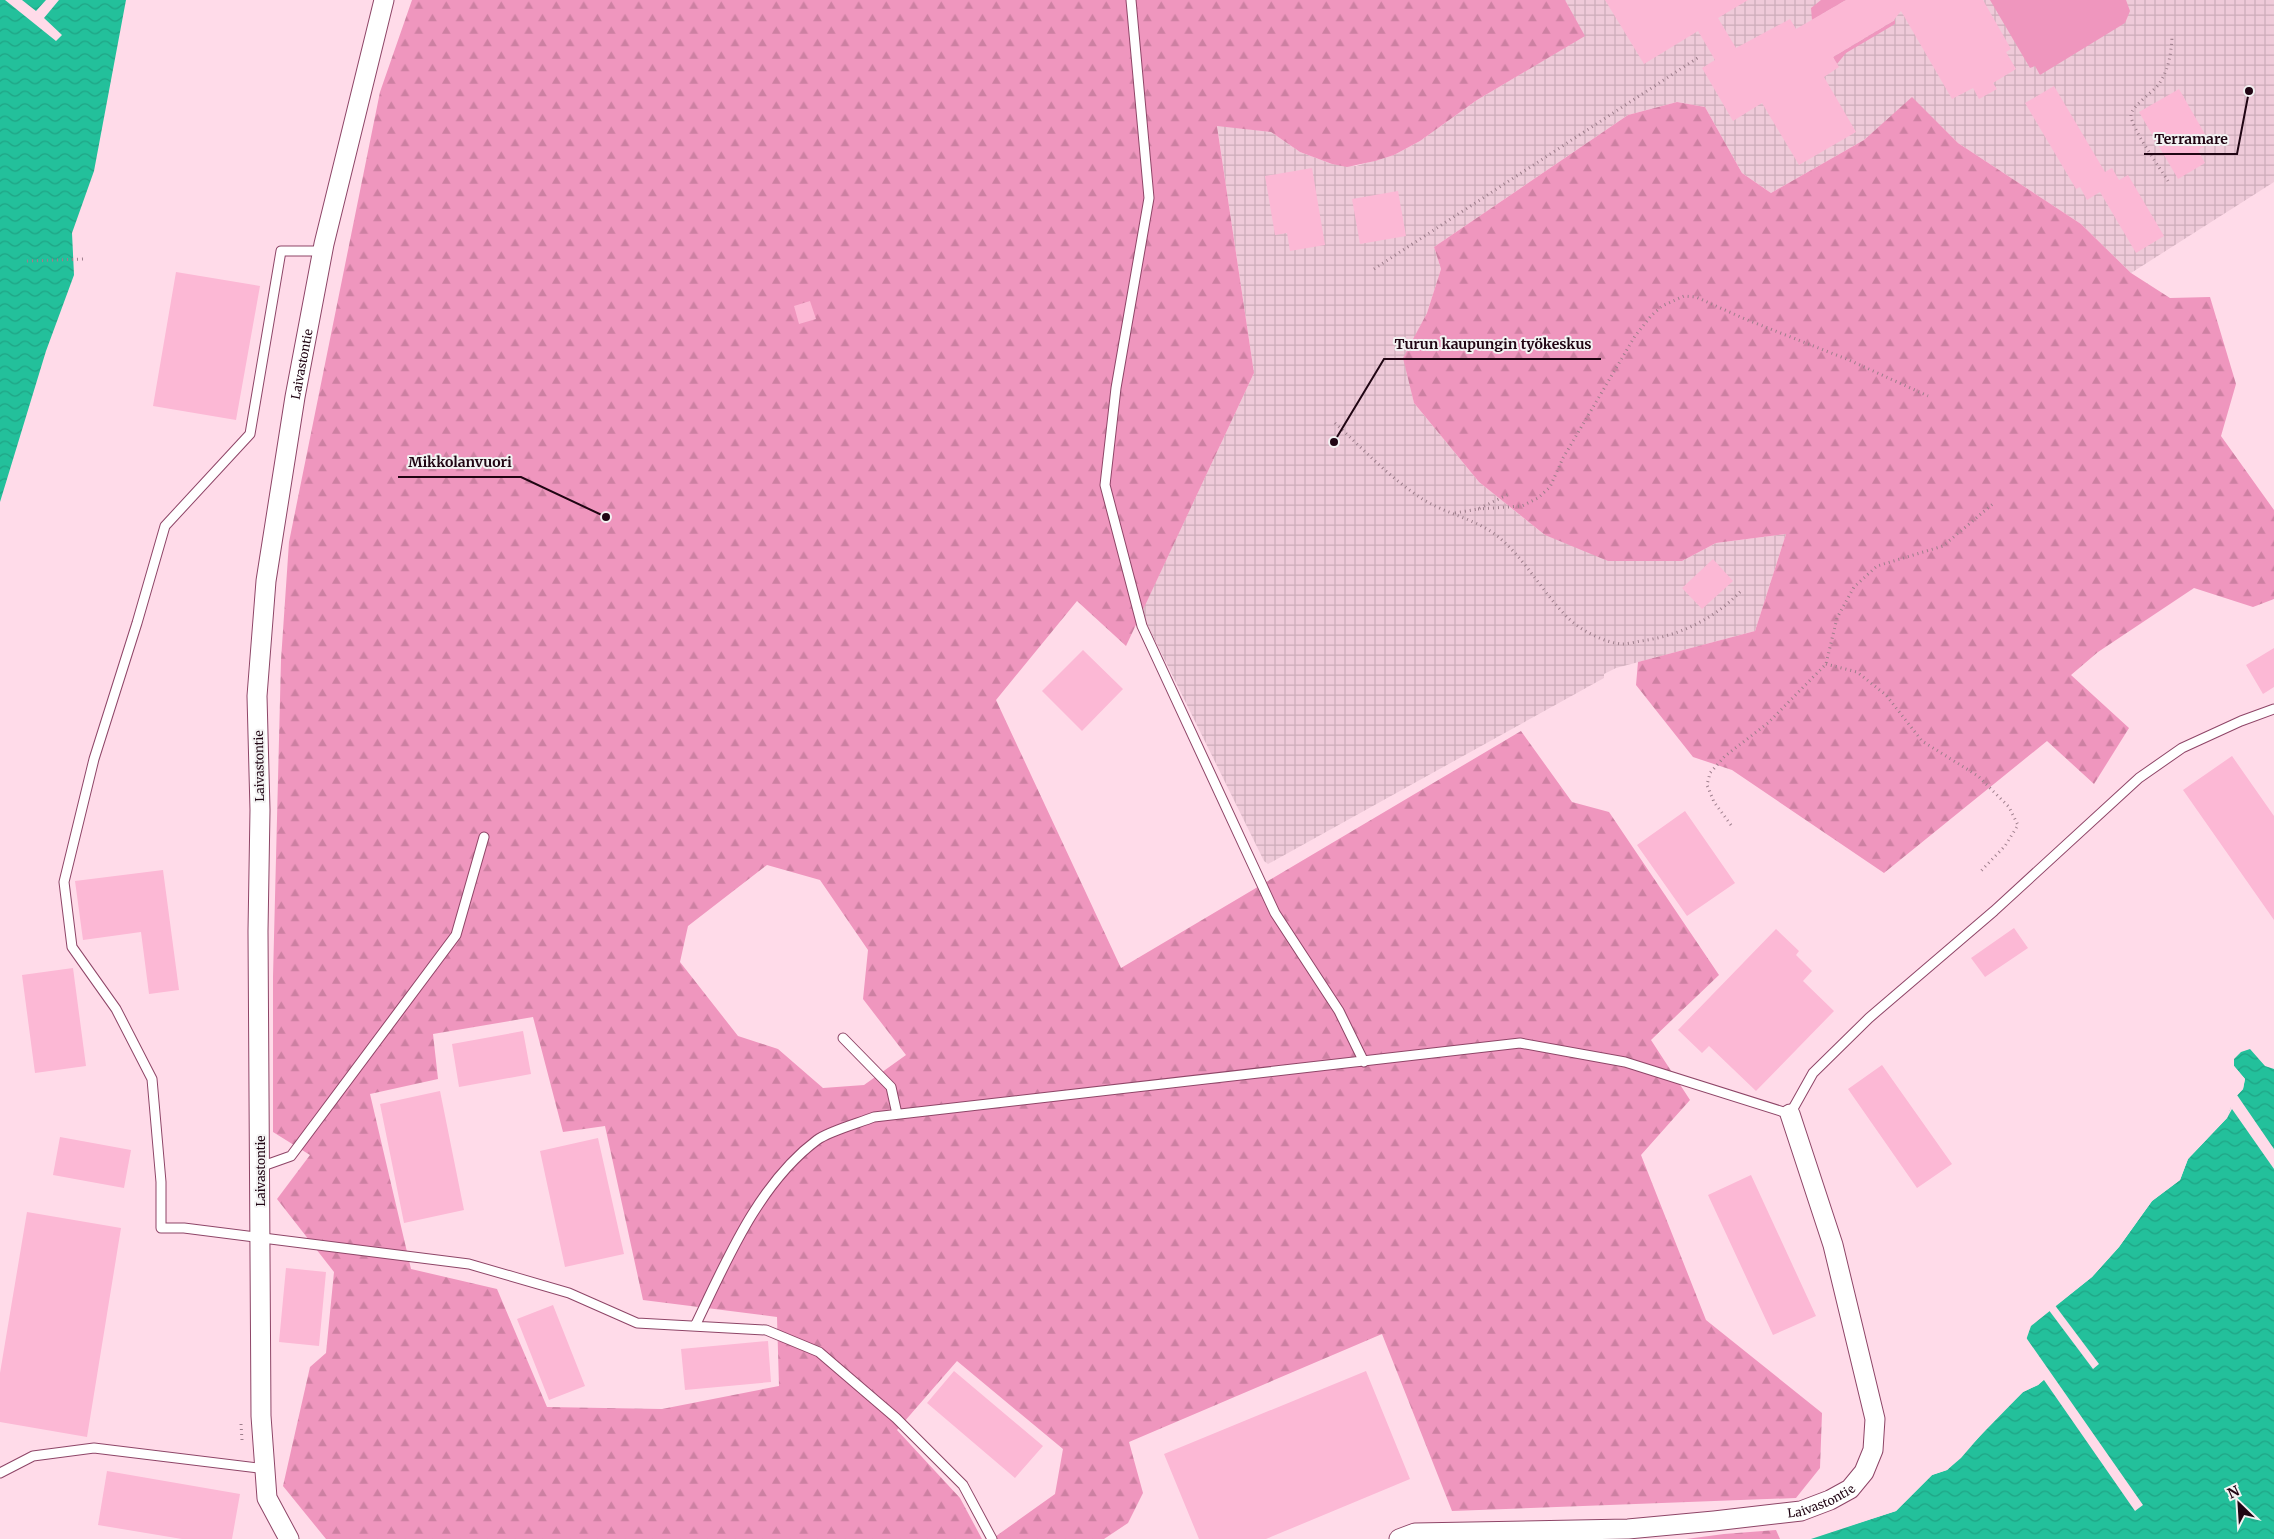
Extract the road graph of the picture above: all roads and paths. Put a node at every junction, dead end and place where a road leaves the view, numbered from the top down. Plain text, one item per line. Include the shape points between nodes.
1 (384, 0) edge
2 (1131, 0) edge
3 (2172, 36) dead end
4 (1699, 57) dead end
5 (2168, 181) dead end
6 (323, 251) junction
7 (85, 259) dead end
8 (27, 261) dead end
9 (1374, 269) dead end
10 (1928, 396) dead end
11 (1335, 423) dead end
12 (1509, 494) dead end
13 (1994, 503) dead end
14 (1478, 509) junction
15 (1452, 513) junction
16 (1740, 591) dead end
17 (1826, 664) junction
18 (2274, 709) edge
19 (1731, 825) dead end
20 (484, 838) dead end
21 (1979, 873) dead end
22 (843, 1038) dead end
23 (1364, 1062) junction
24 (896, 1114) junction
25 (1790, 1114) junction
26 (260, 1167) junction
27 (260, 1237) junction
28 (695, 1326) junction
29 (266, 1469) junction
30 (0, 1473) edge
31 (289, 1539) edge
32 (992, 1539) edge
33 (1399, 1539) edge

1 - 6 street, Laivastontie
2 - 23 lane via 1149,198 1116,388 1105,485 1142,626 1275,913 1339,1011
3 - 5 path via 2165,72 2131,115 2141,138
4 - 9 path
6 - 26 street, Laivastontie via 295,397 266,581 257,696
6 - 27 lane via 281,251 250,434 165,526 94,759 64,882 72,947 116,1009 152,1079 161,1182 161,1228
7 - 8 path
10 - 14 path via 1696,297 1684,296 1662,306 1635,336 1563,458 1550,487 1522,506
11 - 15 path via 1398,482 1426,501
12 - 14 path
13 - 17 path via 1943,546 1877,566 1854,587 1837,618
14 - 15 path
15 - 16 path via 1495,534 1515,553 1570,620 1596,636 1622,644 1679,632 1708,618
17 - 19 path via 1768,723 1725,756 1710,773 1707,785 1714,802
17 - 21 path via 1857,672 1886,695 1922,741 1978,776 2008,807 2018,825 2006,846
18 - 25 lane via 2182,748 2139,778 1994,911 1869,1018 1813,1073
20 - 26 lane via 456,935 291,1156
22 - 24 lane via 891,1087
23 - 24 lane
23 - 25 lane via 1520,1043 1625,1062
24 - 28 lane via 874,1117 818,1139 779,1176 738,1237
25 - 33 street, Laivastontie via 1833,1246 1875,1419 1873,1450 1864,1472 1850,1489 1801,1511 1714,1521 1628,1530 1415,1533
26 - 27 street, Laivastontie
27 - 28 lane via 469,1264 569,1293 637,1323
27 - 29 street, Laivastontie via 261,1416
28 - 32 lane via 766,1330 819,1352 896,1418 963,1484
29 - 30 lane via 94,1448 33,1456
29 - 31 street, Laivastontie via 267,1498

